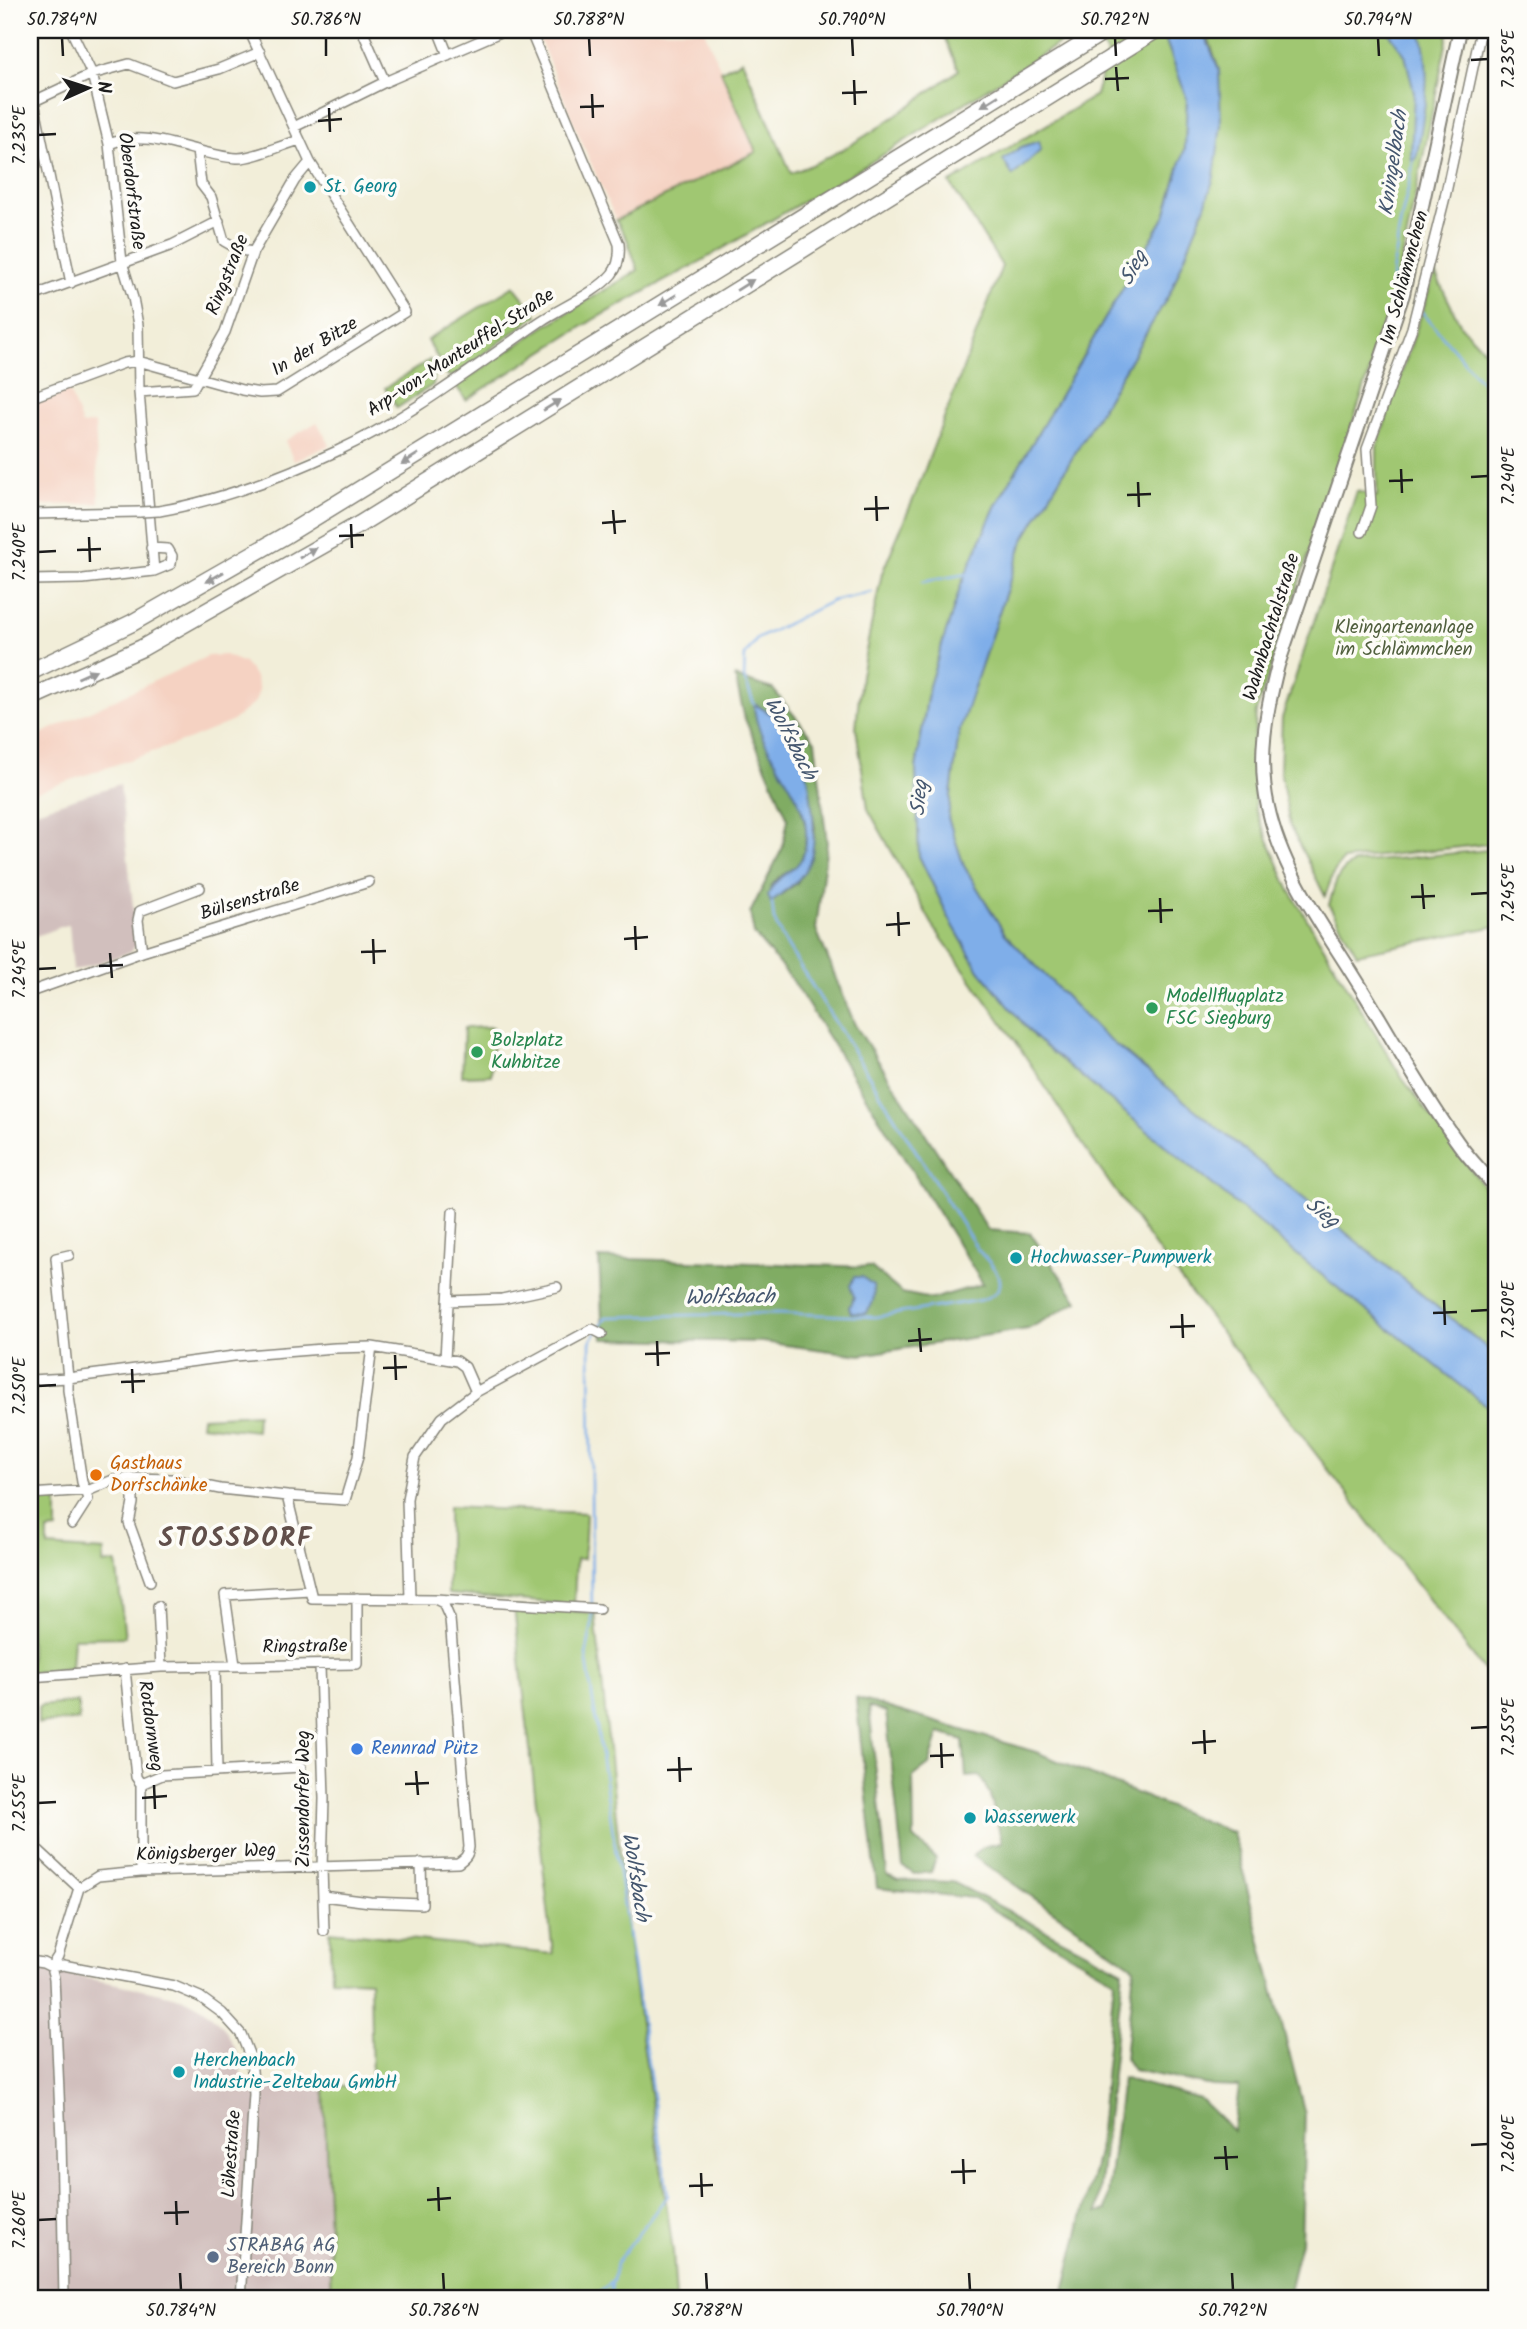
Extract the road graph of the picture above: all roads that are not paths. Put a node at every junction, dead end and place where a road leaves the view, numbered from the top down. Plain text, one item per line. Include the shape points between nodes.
1 (71, 30) edge
2 (249, 30) edge
3 (362, 30) edge
4 (438, 30) edge
5 (505, 30) edge
6 (530, 30) edge
7 (1106, 30) edge
8 (1156, 30) edge
9 (1460, 30) edge
10 (1481, 30) edge
11 (260, 52) junction
12 (449, 55) junction
13 (92, 74) junction
14 (385, 82) junction
15 (32, 103) edge
16 (294, 127) junction
17 (300, 140) junction
18 (109, 144) junction
19 (197, 150) junction
20 (310, 162) junction
21 (219, 222) junction
22 (253, 252) junction
23 (122, 262) junction
24 (71, 283) junction
25 (30, 297) edge
26 (138, 361) junction
27 (198, 377) junction
28 (139, 392) junction
29 (30, 398) edge
30 (30, 514) edge
31 (1362, 532) dead end
32 (151, 548) junction
33 (154, 571) junction
34 (30, 580) edge
35 (30, 672) edge
36 (30, 698) edge
37 (369, 882) dead end
38 (200, 888) dead end
39 (142, 952) junction
40 (30, 992) edge
41 (1497, 1189) edge
42 (453, 1212) dead end
43 (69, 1255) dead end
44 (557, 1287) dead end
45 (448, 1301) junction
46 (602, 1334) dead end
47 (372, 1347) junction
48 (445, 1359) junction
49 (68, 1378) junction
50 (30, 1380) edge
51 (476, 1392) junction
52 (133, 1478) junction
53 (85, 1491) junction
54 (30, 1494) edge
55 (287, 1496) junction
56 (72, 1524) dead end
57 (150, 1581) dead end
58 (310, 1590) junction
59 (356, 1598) junction
60 (410, 1598) junction
61 (435, 1599) junction
62 (158, 1606) dead end
63 (599, 1609) dead end
64 (235, 1665) junction
65 (215, 1666) junction
66 (161, 1667) junction
67 (320, 1667) junction
68 (125, 1669) junction
69 (30, 1677) edge
70 (30, 1752) edge
71 (301, 1767) dead end
72 (217, 1772) junction
73 (141, 1784) junction
74 (421, 1863) junction
75 (322, 1868) junction
76 (141, 1872) junction
77 (79, 1888) junction
78 (323, 1896) junction
79 (324, 1931) dead end
80 (30, 1961) edge
81 (51, 1967) junction
82 (64, 2299) edge
83 (241, 2299) edge

1 - 13 street, Oberdorfstraße
2 - 11 street
3 - 14 street
4 - 12 street
5 - 12 street
6 - 30 street, Arp-von-Manteuffel-Straße, bridge via 619,244 614,272 605,281 382,427 272,478 159,511
7 -> 35 highway via 200,586
36 -> 8 highway via 142,648 360,524
9 - 41 main road, Wahnbachtalstraße via 1402,294 1279,665 1266,713 1263,754 1268,807 1299,886 1410,1071 1457,1142
10 - 31 street, Im Schlämmchen via 1412,328 1367,449 1371,506
11 - 13 street via 173,81 129,64
11 - 16 street
12 - 14 street
13 - 15 street
13 - 18 street, Oberdorfstraße
14 - 16 street
15 - 24 street
16 - 17 street
17 - 19 street via 239,159
17 - 20 street
18 - 19 street via 150,140
18 - 23 street, Oberdorfstraße
19 - 21 street via 201,184
20 - 22 street, Ringstraße
20 - 27 street, In der Bitze via 405,312 277,392 242,390
21 - 22 street via 224,241
21 - 23 street
22 - 27 street, Ringstraße via 225,332
23 - 24 street
23 - 26 street, Oberdorfstraße via 138,325
24 - 25 street
26 - 27 street
26 - 28 street, Oberdorfstraße
26 - 29 street
27 - 28 street via 193,388
28 - 32 street, Oberdorfstraße
32 - 33 street, Oberdorfstraße
32 - 33 street via 168,550 172,556 170,564
33 - 34 street
37 - 39 street, Bülsenstraße
38 - 39 street, Bülsenstraße via 140,911
39 - 40 street, Bülsenstraße
42 - 45 street
43 - 49 street via 56,1258
44 - 45 street via 502,1299
45 - 48 street
46 - 51 street via 592,1329
47 - 48 street
47 - 49 street via 246,1355
47 - 55 street via 358,1457 345,1500
48 - 51 street via 466,1367
49 - 50 street
49 - 53 street
51 - 60 street via 442,1418 415,1458 407,1499
52 - 53 street
52 - 55 street
52 - 57 street via 129,1523
53 - 54 street
53 - 56 street via 86,1503
55 - 58 street
58 - 59 street via 312,1598
58 - 64 street via 225,1595
59 - 60 street
59 - 67 street, Ringstraße via 357,1664
60 - 61 street
61 - 63 street
61 - 74 street, Königsberger Weg via 443,1603 450,1619 468,1854 458,1863
62 - 66 street
64 - 65 street, Ringstraße
64 - 67 street, Ringstraße
65 - 66 street, Ringstraße
65 - 72 street
66 - 68 street, Ringstraße
67 - 75 street, Zissendorfer Weg
68 - 69 street, Ringstraße
68 - 73 street, Rotdornweg via 136,1777
70 - 77 street via 36,1848
71 - 72 street
72 - 73 street via 162,1775
73 - 76 street, Rotdornweg
74 - 75 street, Königsberger Weg
74 - 78 street via 422,1904
75 - 76 street, Königsberger Weg
75 - 78 street, Zissendorfer Weg
76 - 77 street, Königsberger Weg via 98,1876
77 - 81 street
78 - 79 street, Zissendorfer Weg
80 - 81 street, Löhestraße
81 - 82 street via 60,2106
81 - 83 street, Löhestraße via 64,1965 174,1986 200,1997 241,2034 251,2059 254,2094

